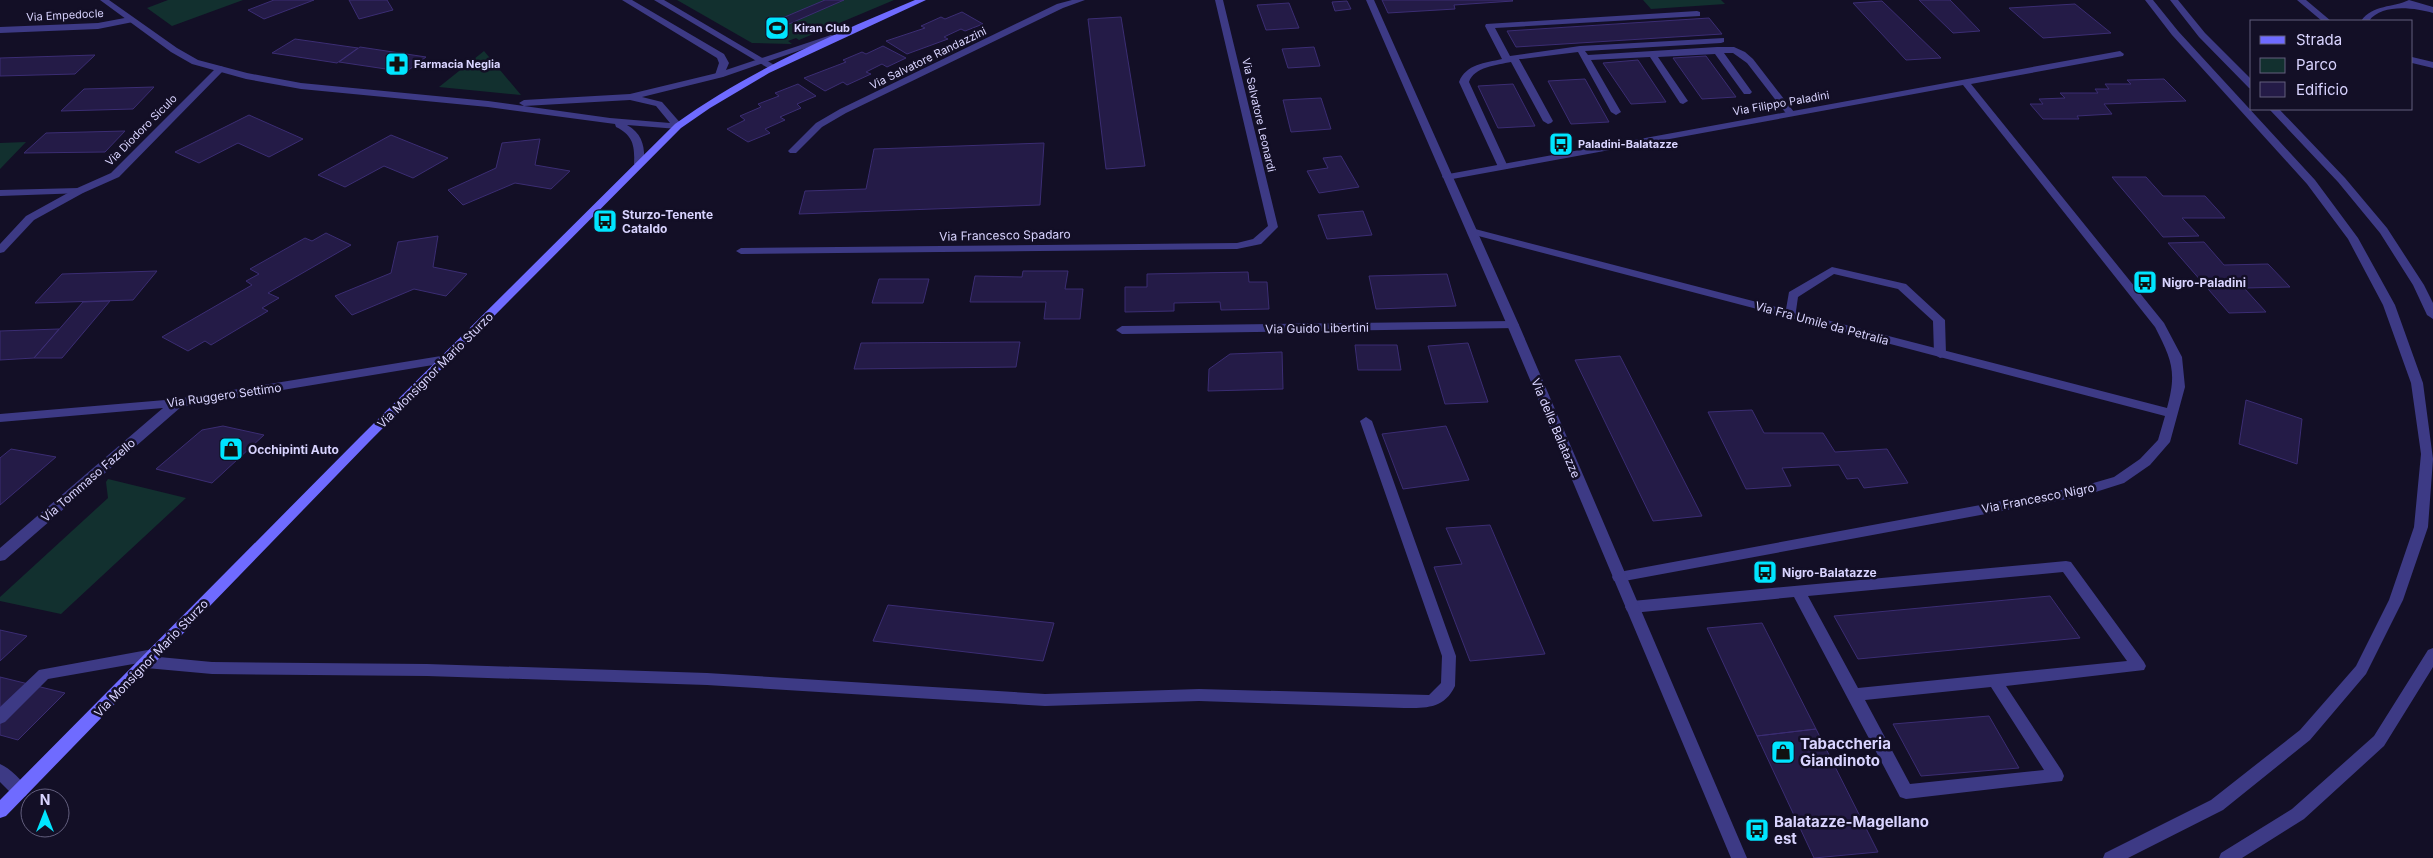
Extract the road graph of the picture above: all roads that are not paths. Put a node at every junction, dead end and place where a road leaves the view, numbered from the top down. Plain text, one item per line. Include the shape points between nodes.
1 (104, 0) edge
2 (626, 0) edge
3 (658, 0) edge
4 (922, 0) edge
5 (1082, 0) edge
6 (1219, 0) edge
7 (1370, 0) edge
8 (2149, 0) edge
9 (2174, 0) edge
10 (2300, 0) edge
11 (2399, 0) edge
12 (2415, 5) junction
13 (2433, 10) edge
14 (1697, 14) dead end
15 (130, 20) junction
16 (2326, 20) edge
17 (2366, 20) edge
18 (0, 30) edge
19 (834, 37) joint
20 (1721, 40) dead end
21 (1580, 49) junction
22 (1717, 50) junction
23 (1652, 54) junction
24 (2120, 54) dead end
25 (1585, 58) junction
26 (1510, 59) junction
27 (2413, 60) edge
28 (767, 64) junction
29 (2433, 65) edge
30 (220, 69) junction
31 (720, 75) junction
32 (1965, 82) junction
33 (2250, 84) edge
34 (1747, 92) dead end
35 (630, 96) junction
36 (1683, 101) dead end
37 (488, 104) junction
38 (2275, 110) edge
39 (1616, 112) dead end
40 (1791, 114) junction
41 (610, 121) junction
42 (1548, 121) dead end
43 (678, 126) junction
44 (793, 151) dead end
45 (639, 164) junction
46 (1504, 167) junction
47 (1447, 177) junction
48 (79, 191) junction
49 (0, 192) edge
50 (1471, 231) junction
51 (1267, 234) joint
52 (0, 250) edge
53 (741, 251) dead end
54 (1791, 315) junction
55 (2433, 315) edge
56 (1513, 325) junction
57 (1122, 330) dead end
58 (1940, 354) junction
59 (447, 359) junction
60 (177, 403) junction
61 (2172, 414) junction
62 (0, 418) edge
63 (1366, 421) dead end
64 (0, 556) edge
65 (1619, 577) junction
66 (1798, 591) junction
67 (1632, 607) junction
68 (2433, 654) edge
69 (150, 659) junction
70 (1995, 681) junction
71 (1854, 695) junction
72 (0, 717) edge
73 (0, 771) edge
74 (23, 788) edge
75 (20, 791) joint
76 (0, 811) edge
77 (1739, 858) edge
78 (2111, 858) edge
79 (2226, 858) edge

1 - 15 street
2 - 31 street via 721,56 724,64
3 - 28 street
4 - 19 main road
5 - 44 street, Via Salvatore Randazzini via 1060,6 843,111 819,125
6 - 51 street, Via Salvatore Leonardi via 1273,227
7 - 47 street, Via delle Balatazze
8 - 78 street via 2174,33 2311,182 2354,238 2389,305 2417,383 2427,454 2421,526 2396,600 2361,670 2305,735 2217,805
9 - 33 street
10 - 16 street
11 - 12 street
12 - 13 street
12 - 17 street via 2384,9
14 - 26 street via 1489,26
15 - 18 street, Via Empedocle via 98,26
15 - 30 street via 188,58
19 - 28 street
20 - 21 street
21 - 25 street
21 - 26 street
22 - 23 street
22 - 34 street
22 - 40 street via 1734,50 1742,54
23 - 25 street
23 - 36 street
24 - 32 street, Via Filippo Paladini
25 - 39 street
26 - 42 street
26 - 46 street via 1477,68 1467,74 1464,82
27 - 29 street
28 - 31 street
28 - 43 main road, Via Monsignor Mario Sturzo
30 - 37 street via 301,86
30 - 48 street, Via Diodoro Siculo via 115,175
31 - 35 street
32 - 40 street, Via Filippo Paladini
32 - 61 street, Via Francesco Nigro via 2160,326 2176,357 2179,387
35 - 37 street
35 - 43 street via 659,104
37 - 41 street
38 - 55 street via 2347,185 2389,238
40 - 46 street, Via Filippo Paladini
41 - 43 street
41 - 45 street via 636,134 640,143
43 - 45 main road, Via Monsignor Mario Sturzo
45 - 59 main road, Via Monsignor Mario Sturzo
46 - 47 street, Via Filippo Paladini
47 - 50 street, Via delle Balatazze
48 - 49 street
48 - 52 street, Via Diodoro Siculo via 30,218
50 - 54 street, Via Fra Umile da Petralia
50 - 56 street, Via delle Balatazze
51 - 53 street, Via Francesco Spadaro via 1257,242 1237,246
54 - 58 street, Via Fra Umile da Petralia
54 - 58 street via 1793,295 1832,270 1902,286 1939,320
56 - 57 street, Via Guido Libertini
56 - 65 street, Via delle Balatazze
58 - 61 street, Via Fra Umile da Petralia
59 - 60 street, Via Ruggero Settimo
59 - 69 main road, Via Monsignor Mario Sturzo
60 - 62 street, Via Ruggero Settimo
60 - 64 street, Via Tommaso Fazello
61 - 65 street, Via Francesco Nigro via 2164,442 2145,462 2119,480 2083,491
63 - 69 street via 1449,656 1448,686 1432,701 1199,695 1045,700 706,679 427,670 212,668
65 - 67 street, Via delle Balatazze
66 - 67 street
66 - 70 street via 2066,566 2139,666
66 - 71 street
67 - 77 street, Via delle Balatazze
68 - 79 street via 2379,741 2298,814
69 - 72 street via 44,674
69 - 74 main road, Via Monsignor Mario Sturzo
70 - 71 street
70 - 71 street via 2056,776 1906,792
73 - 75 street
75 - 76 main road, Via Monsignor Mario Sturzo

